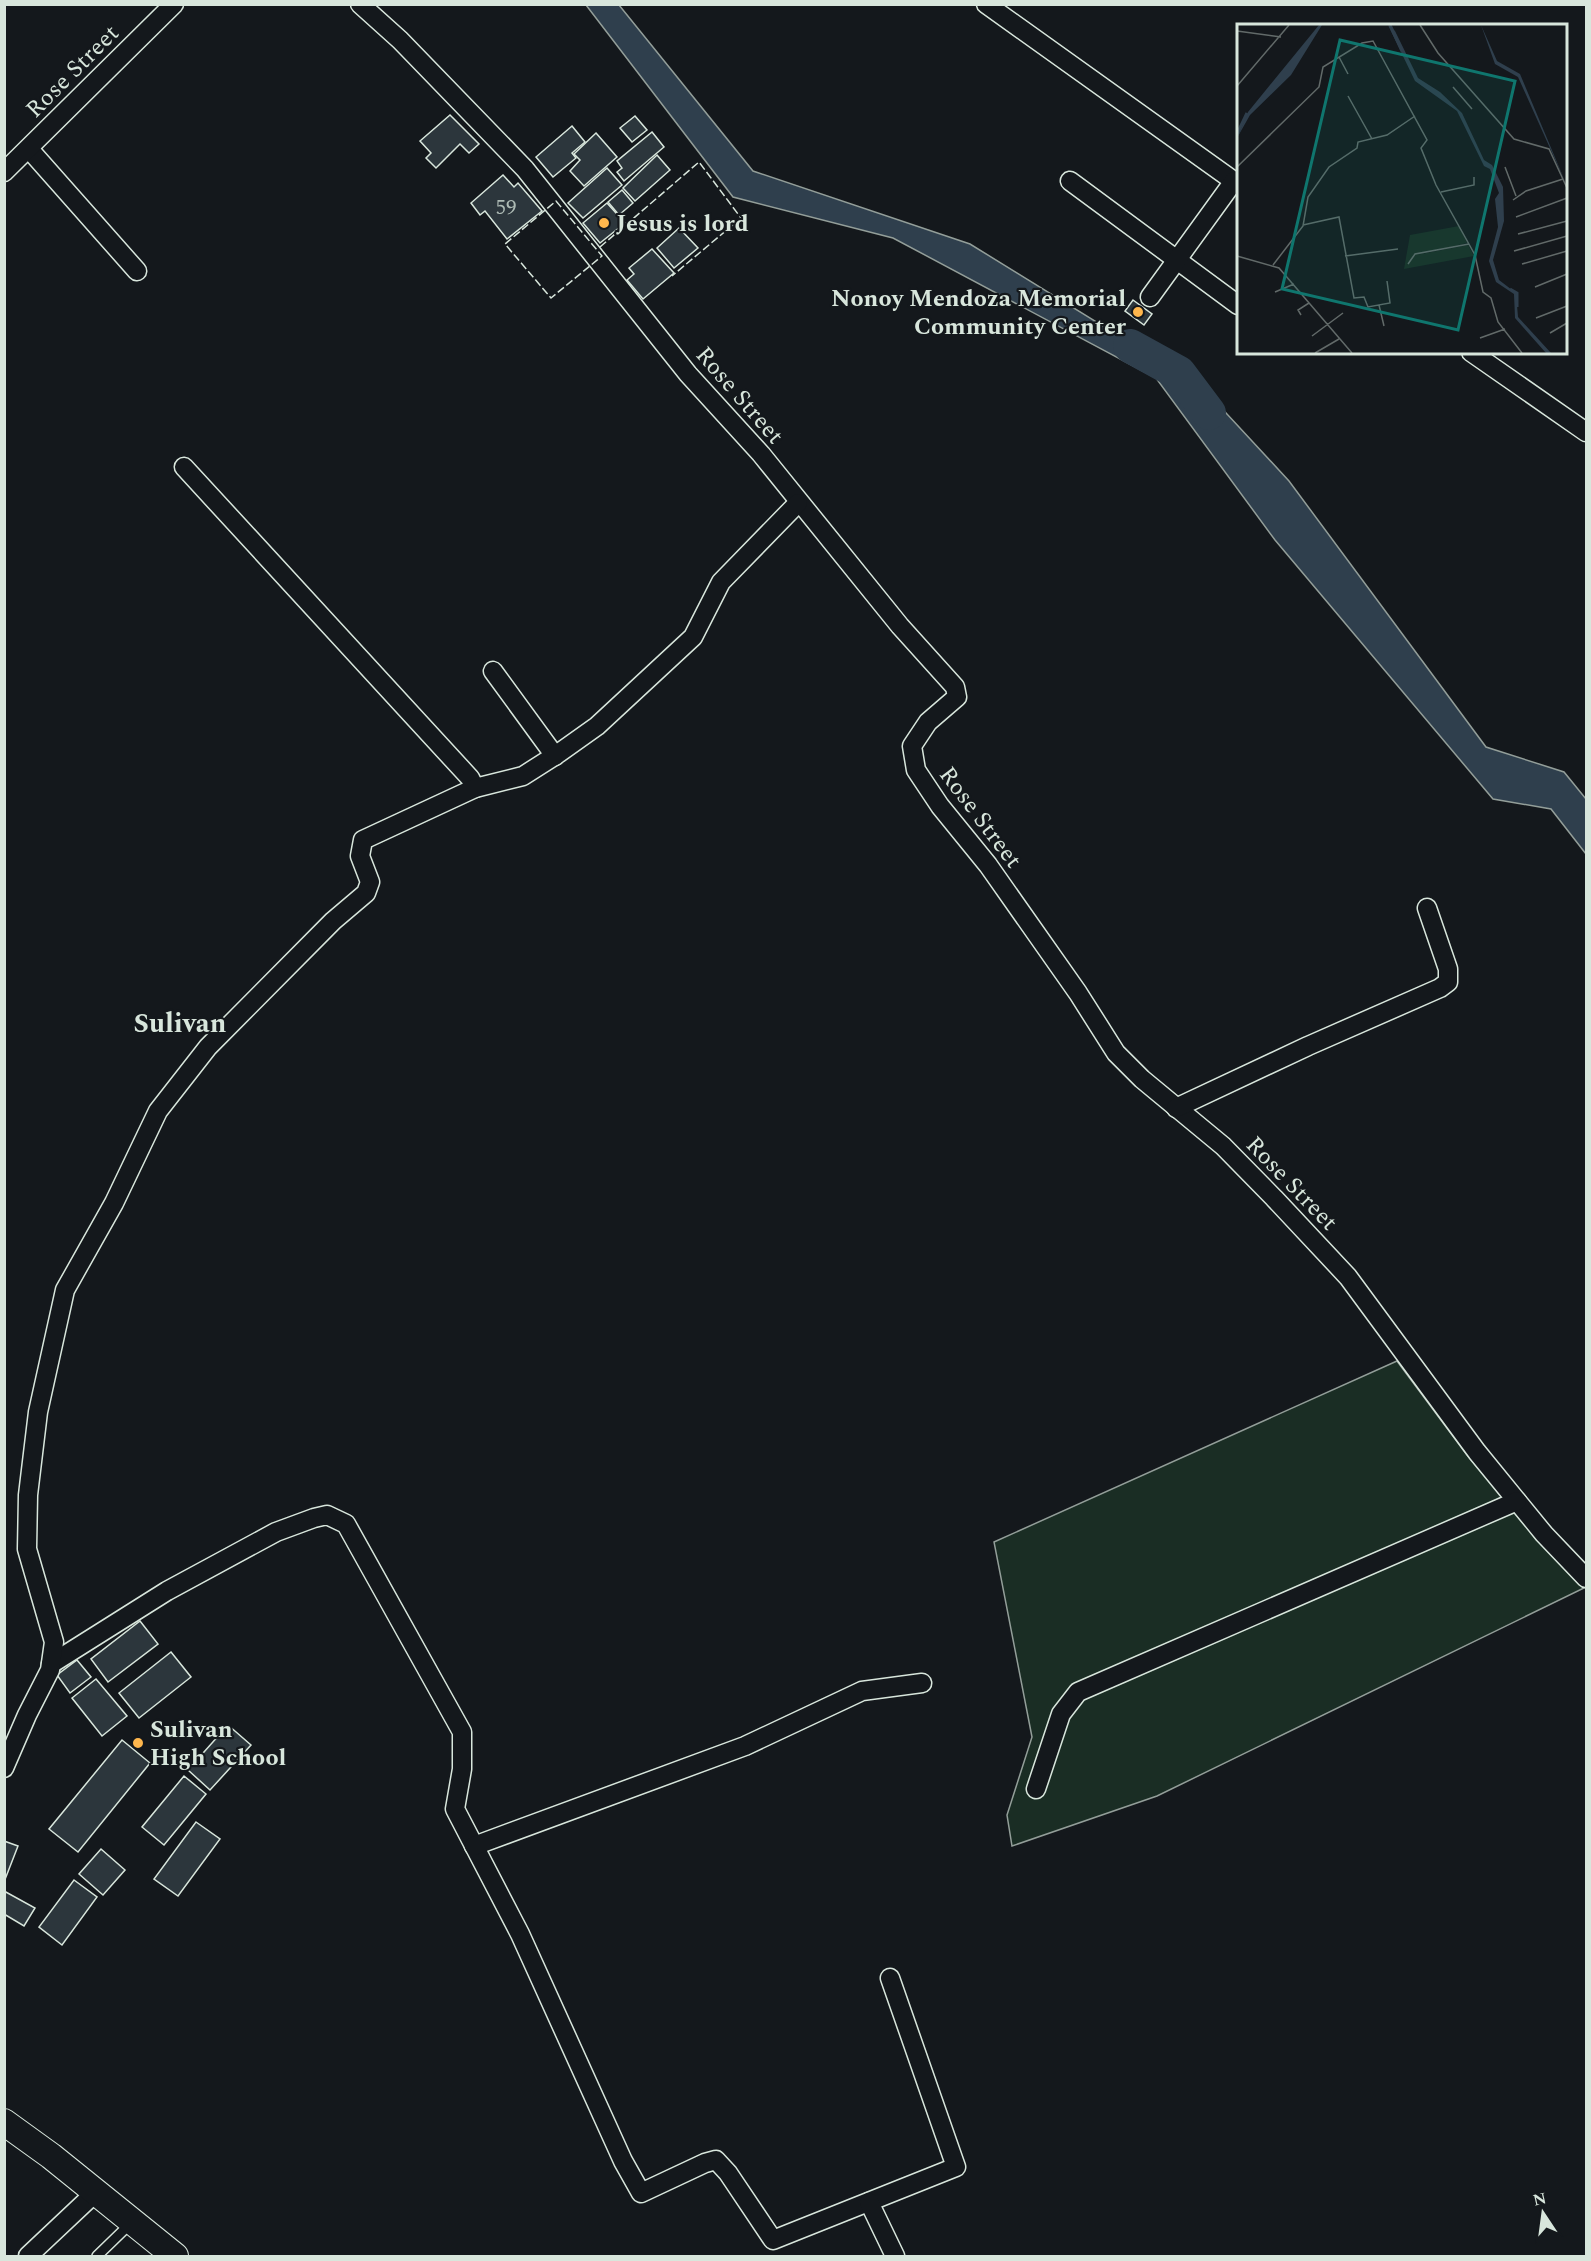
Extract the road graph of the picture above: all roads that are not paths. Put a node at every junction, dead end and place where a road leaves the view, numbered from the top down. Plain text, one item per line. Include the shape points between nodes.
1 (174, 4) edge
2 (360, 4) edge
3 (986, 4) edge
4 (29, 149) junction
5 (4, 172) edge
6 (1070, 180) dead end
7 (1236, 182) edge
8 (1177, 260) junction
9 (137, 271) dead end
10 (1150, 297) dead end
11 (1237, 304) edge
12 (1474, 354) edge
13 (1587, 432) edge
14 (184, 467) dead end
15 (798, 503) junction
16 (494, 671) dead end
17 (555, 756) junction
18 (475, 788) junction
19 (1427, 908) dead end
20 (1176, 1108) junction
21 (1517, 1501) junction
22 (1587, 1578) edge
23 (51, 1664) junction
24 (922, 1683) dead end
25 (4, 1768) edge
26 (1036, 1789) dead end
27 (474, 1846) junction
28 (891, 1978) dead end
29 (4, 2122) edge
30 (96, 2192) junction
31 (869, 2202) junction
32 (132, 2221) junction
33 (28, 2256) edge
34 (97, 2256) edge
35 (175, 2256) edge
36 (895, 2256) edge

1 - 4 street, Rose Street
2 - 15 street, Rose Street via 525,169 682,366 761,454
3 - 7 street
4 - 5 street, Rose Street
4 - 9 street
6 - 8 street
7 - 8 street
8 - 10 street
8 - 11 street
12 - 13 street
14 - 18 street via 470,778
15 - 17 street via 721,582 693,637 597,726
15 - 20 street, Rose Street via 955,687 957,697 928,722 912,746 916,770 988,865 1116,1053
16 - 17 street
17 - 18 street via 523,776
18 - 23 street via 363,840 360,856 370,882 366,893 208,1047 158,1111 114,1203 65,1290 38,1412 28,1495 27,1549 54,1642
19 - 20 street via 1448,969 1448,982
20 - 21 street, Rose Street via 1223,1146 1348,1277
21 - 22 street, Rose Street
21 - 26 street via 1078,1692 1061,1714
23 - 25 street
23 - 27 street via 167,1591 276,1532 327,1515 337,1518 352,1534 462,1732 462,1769 455,1809
24 - 27 street via 862,1691 745,1746
27 - 31 street via 520,1934 641,2193 716,2160 773,2240
28 - 31 street via 956,2167
29 - 30 main road
30 - 32 main road
30 - 33 street
31 - 36 street
32 - 34 lane
32 - 35 main road

